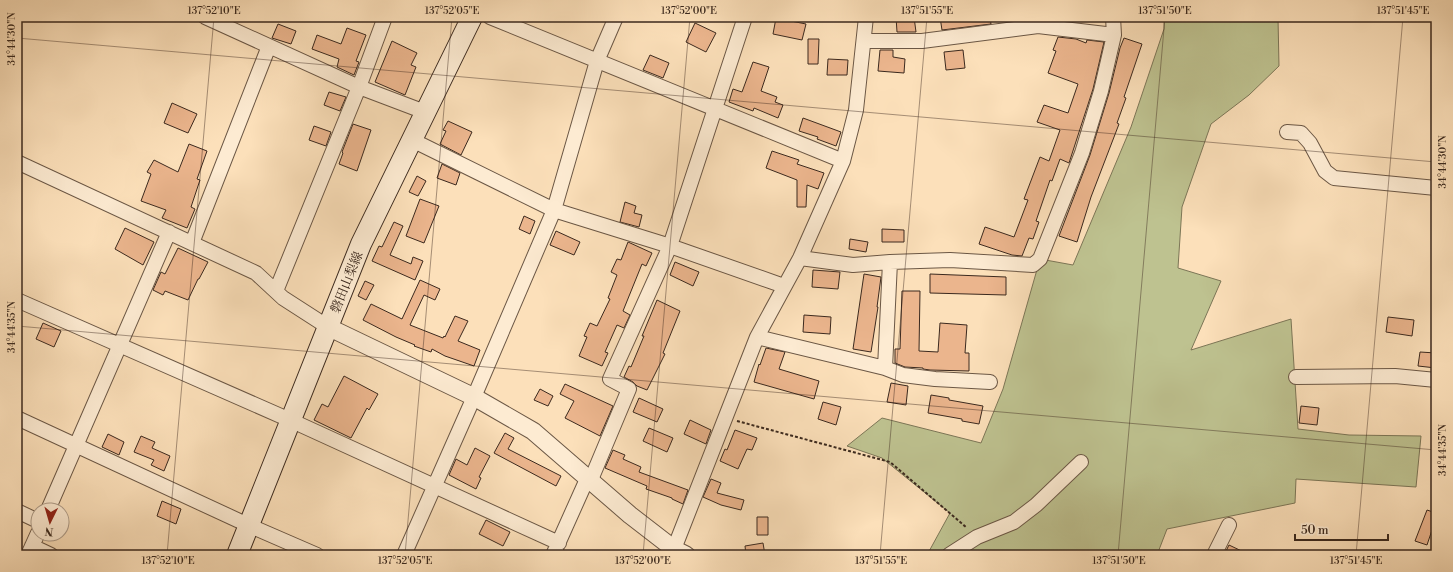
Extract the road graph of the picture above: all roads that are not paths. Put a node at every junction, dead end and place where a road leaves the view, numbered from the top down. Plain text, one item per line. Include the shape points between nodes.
1 (205, 17) edge
2 (386, 17) edge
3 (472, 17) edge
4 (490, 17) edge
5 (616, 17) edge
6 (745, 17) edge
7 (866, 17) edge
8 (1113, 17) edge
9 (1114, 35) junction
10 (864, 41) junction
11 (269, 46) junction
12 (597, 61) junction
13 (359, 87) junction
14 (715, 109) junction
15 (425, 112) junction
16 (1287, 132) dead end
17 (412, 140) junction
18 (843, 161) junction
19 (17, 162) edge
20 (1436, 188) edge
21 (554, 210) junction
22 (169, 232) junction
23 (192, 243) junction
24 (670, 246) junction
25 (800, 258) junction
26 (890, 262) junction
27 (784, 286) junction
28 (276, 291) junction
29 (17, 300) edge
30 (328, 327) junction
31 (757, 337) junction
32 (120, 345) junction
33 (885, 368) junction
34 (1296, 377) dead end
35 (1436, 380) edge
36 (990, 382) dead end
37 (474, 397) junction
38 (17, 418) edge
39 (290, 420) junction
40 (76, 445) junction
41 (1081, 462) dead end
42 (588, 480) junction
43 (435, 485) junction
44 (51, 502) edge
45 (17, 511) edge
46 (30, 517) edge
47 (248, 525) junction
48 (1229, 525) dead end
49 (556, 549) edge
50 (30, 550) edge
51 (680, 552) edge
52 (51, 555) edge
53 (236, 555) edge
54 (317, 555) edge
55 (404, 555) edge
56 (949, 555) edge
57 (1214, 555) edge

1 - 11 street
2 - 13 street
3 - 15 main road, 磐田山梨線
4 - 12 street
5 - 12 street
6 - 14 street
7 - 10 street
8 - 9 street
9 - 10 street via 1038,26 922,41
9 - 26 street via 1101,91 1082,153 1040,259 1033,265 950,260
10 - 18 street via 856,110
11 - 13 street
11 - 23 street
12 - 14 street
12 - 21 street
13 - 15 street
13 - 28 street
14 - 18 street
14 - 24 street
15 - 17 main road, 磐田山梨線
16 - 20 street via 1301,133 1310,143 1325,171 1334,178
17 - 21 street
17 - 30 main road, 磐田山梨線 via 361,244
18 - 25 street
19 - 22 street
21 - 24 street
21 - 37 street
22 - 23 street
22 - 32 street
23 - 28 street via 256,273
24 - 27 street
24 - 42 street via 610,380 629,389
25 - 26 street via 853,265
25 - 27 street
26 - 33 street
27 - 31 street
28 - 30 street
29 - 32 street
30 - 37 street
30 - 39 main road, 磐田山梨線
31 - 33 street
31 - 51 street
32 - 39 street
32 - 40 street
33 - 36 street via 903,375
34 - 35 street via 1395,376
37 - 42 street via 533,431
37 - 43 street
38 - 40 street
39 - 43 street
39 - 47 main road, 磐田山梨線
40 - 44 street
40 - 47 street
41 - 56 street via 1036,505 1014,522 977,537
42 - 49 street
42 - 51 street
43 - 49 street
43 - 55 street
45 - 46 street
47 - 53 main road, 磐田山梨線
47 - 54 street
48 - 57 street
50 - 52 street

